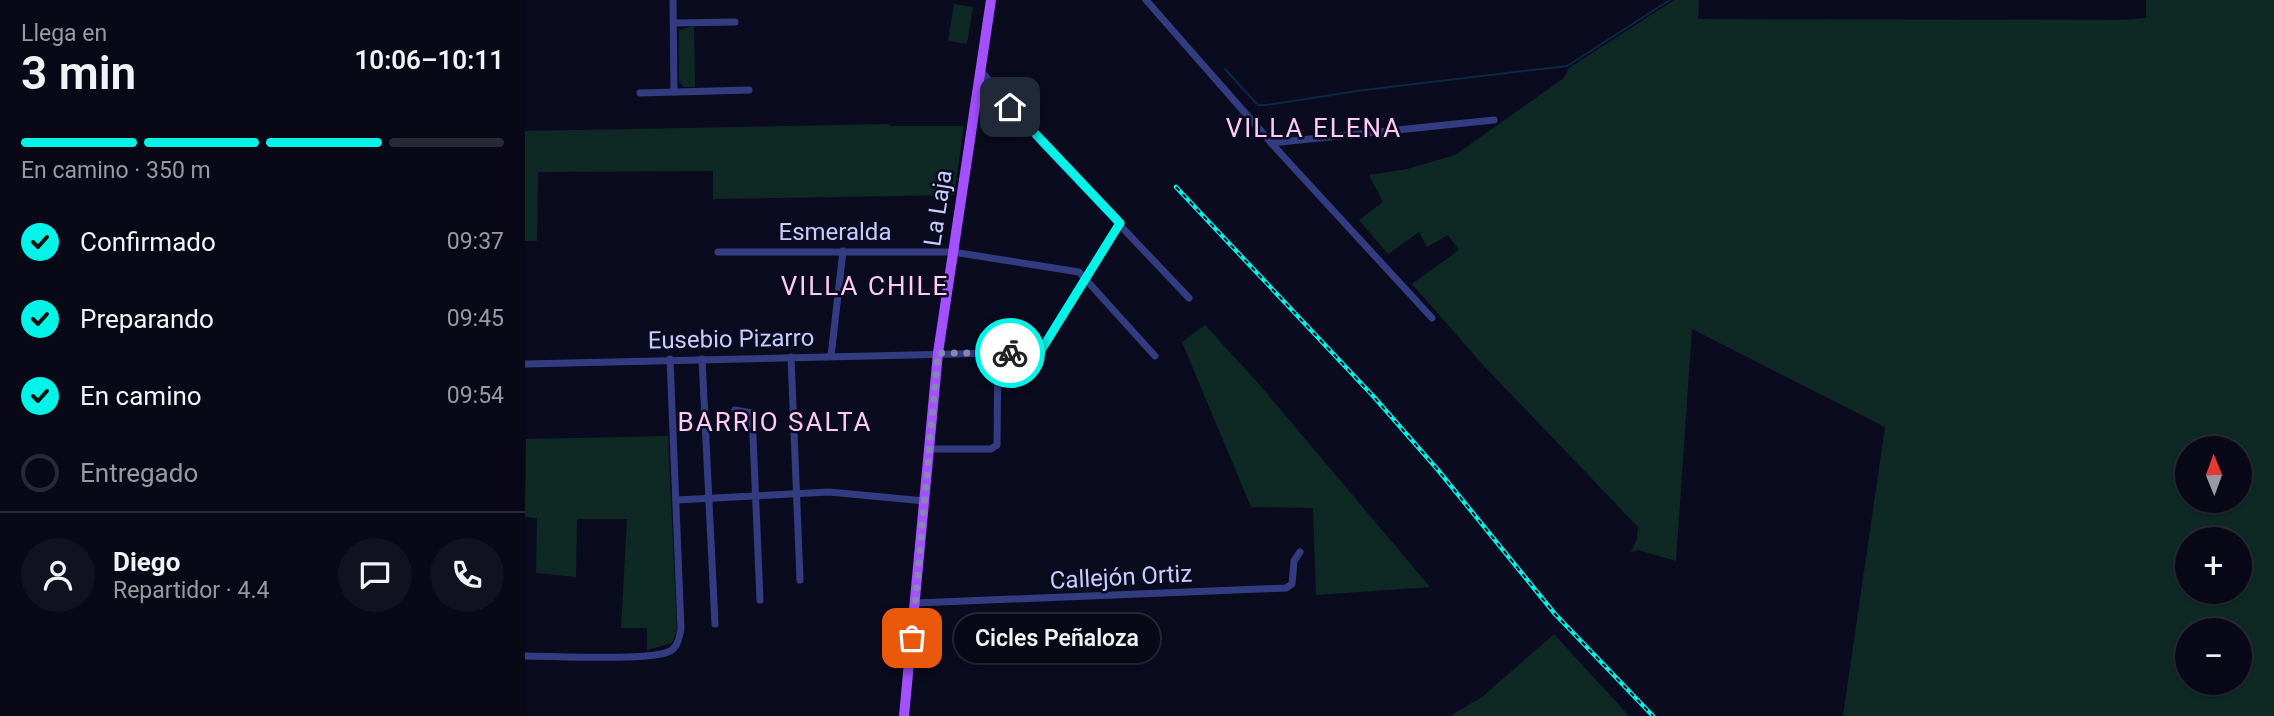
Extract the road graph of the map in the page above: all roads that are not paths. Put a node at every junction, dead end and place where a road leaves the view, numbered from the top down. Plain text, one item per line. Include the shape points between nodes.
1 (673, 0) edge
2 (991, 0) edge
3 (1146, 0) edge
4 (734, 22) dead end
5 (674, 23) junction
6 (981, 71) junction
7 (749, 90) dead end
8 (674, 92) junction
9 (640, 93) dead end
10 (1494, 120) dead end
11 (1271, 143) junction
12 (1120, 223) junction
13 (843, 251) junction
14 (718, 252) dead end
15 (953, 252) junction
16 (1086, 279) junction
17 (1189, 298) dead end
18 (1432, 318) dead end
19 (938, 353) junction
20 (998, 353) junction
21 (831, 356) junction
22 (1155, 356) dead end
23 (790, 357) junction
24 (670, 359) junction
25 (702, 359) junction
26 (525, 364) edge
27 (735, 410) dead end
28 (930, 449) junction
29 (797, 493) junction
30 (756, 495) junction
31 (707, 498) junction
32 (676, 500) junction
33 (925, 501) junction
34 (1300, 552) dead end
35 (800, 580) dead end
36 (760, 600) dead end
37 (916, 604) junction
38 (715, 624) dead end
39 (525, 656) edge
40 (904, 716) edge

1 - 5 street
2 - 6 main road, La Laja
3 - 11 street
4 - 5 street
5 - 8 street
6 - 12 street via 1041,142
6 - 15 main road, La Laja
7 - 8 street
8 - 9 street
10 - 11 street
11 - 18 street
12 - 16 street
12 - 17 street
13 - 14 street, Esmeralda
13 - 15 street, Esmeralda
13 - 21 street
15 - 16 street, Esmeralda via 1079,272
15 - 19 main road, La Laja
16 - 20 street, Eusebio Pizarro via 1040,352
16 - 22 street
19 - 20 street, Eusebio Pizarro
19 - 21 street, Eusebio Pizarro
19 - 28 main road, La Laja
20 - 28 street via 998,441 991,449
21 - 23 street, Eusebio Pizarro
23 - 25 street, Eusebio Pizarro
23 - 29 street
24 - 25 street, Eusebio Pizarro
24 - 26 street, Eusebio Pizarro
24 - 32 street
25 - 31 street
27 - 30 street via 752,413
28 - 33 main road, La Laja
29 - 30 street
29 - 33 street
29 - 35 street
30 - 31 street
30 - 36 street
31 - 32 street
31 - 38 street
32 - 39 street via 681,629 677,645 669,652 648,655
33 - 37 main road, La Laja
34 - 37 street, Callejón Ortiz via 1294,561 1292,584 1286,588
37 - 40 main road, La Laja

